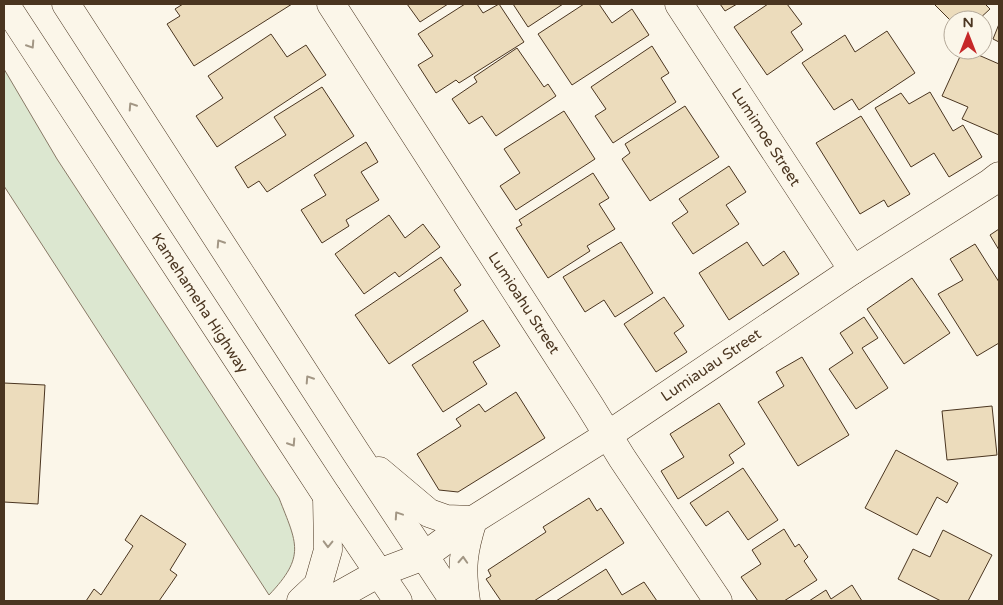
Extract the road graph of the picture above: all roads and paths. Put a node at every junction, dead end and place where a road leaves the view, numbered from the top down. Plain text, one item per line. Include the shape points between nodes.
1 (5, 4) edge
2 (66, 4) edge
3 (330, 4) edge
4 (679, 4) edge
5 (999, 176) edge
6 (853, 270) junction
7 (608, 435) junction
8 (355, 451) junction
9 (327, 496) junction
10 (473, 520) junction
11 (424, 556) junction
12 (379, 573) junction
13 (394, 600) edge
14 (301, 601) edge
15 (329, 601) edge
16 (454, 601) edge
17 (466, 601) edge
18 (718, 601) edge

1 -> 9 street, Kamehameha Highway
8 -> 2 street
3 - 7 street, Lumioahu Street
4 - 6 street, Lumimoe Street
5 - 6 street, Lumiauau Street
6 - 7 street, Lumiauau Street
7 - 10 street, Lumiauau Street
7 - 18 street, Lumioahu Street
8 - 10 street via 429,513 446,519
11 -> 8 street
9 - 12 street, Kamehameha Highway
9 -> 14 street via 328,550 318,585
10 - 11 street, Lumiauau Street
17 -> 10 street via 463,562
11 - 12 street, Lumiauau Street
11 - 13 street, Lumiauau Street
11 - 16 street
12 - 13 street, Kamehameha Highway
12 - 15 street, Lumiauau Street

